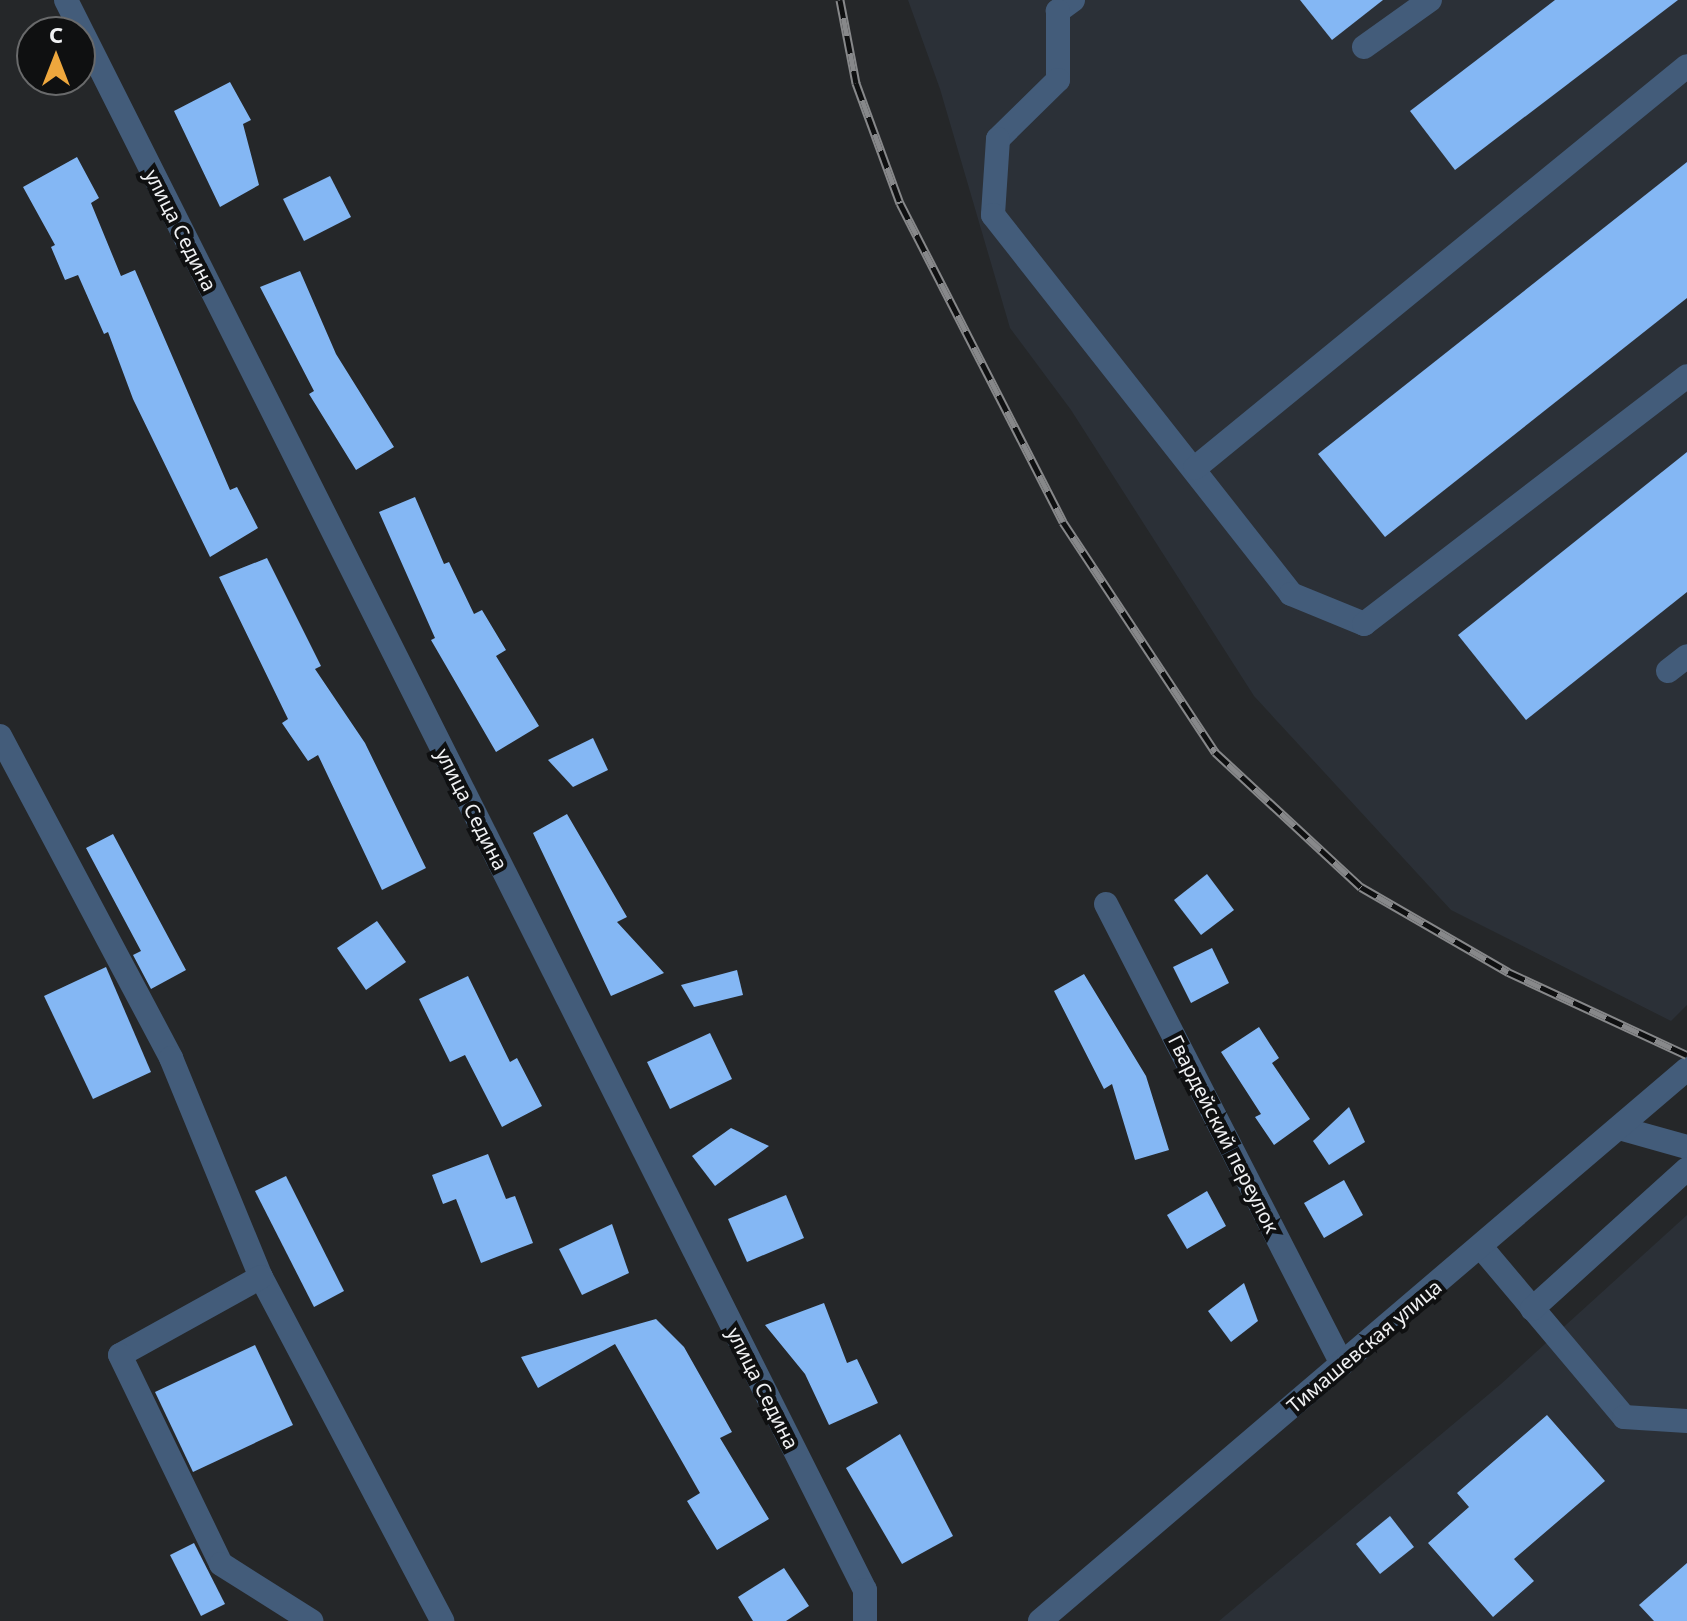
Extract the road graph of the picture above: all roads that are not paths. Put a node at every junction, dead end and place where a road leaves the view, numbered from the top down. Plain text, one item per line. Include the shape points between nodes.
1 (66, 0) edge
2 (1430, 0) edge
3 (1059, 4) edge
4 (1364, 47) dead end
5 (1687, 66) edge
6 (1687, 376) edge
7 (1195, 468) junction
8 (0, 736) edge
9 (1106, 904) dead end
10 (1687, 1069) edge
11 (1619, 1128) junction
12 (1687, 1147) edge
13 (1687, 1169) edge
14 (1481, 1247) junction
15 (261, 1277) junction
16 (1532, 1309) junction
17 (1342, 1364) junction
18 (1687, 1421) edge
19 (311, 1621) edge
20 (442, 1621) edge
21 (865, 1621) edge
22 (1040, 1621) edge

1 - 21 street, улица Седина via 865,1590
2 - 4 street
3 - 7 street via 1058,80 998,139 993,215
5 - 7 street
6 - 7 street via 1364,624 1291,594
8 - 15 street via 171,1058
9 - 17 street, Гвардейский переулок
10 - 11 street, Тимашевская улица
11 - 12 street
11 - 14 street, Тимашевская улица
13 - 16 street
14 - 16 street
14 - 17 street, Тимашевская улица
15 - 19 street via 120,1355 221,1564
15 - 20 street
16 - 18 street via 1624,1417
17 - 22 street, Тимашевская улица

